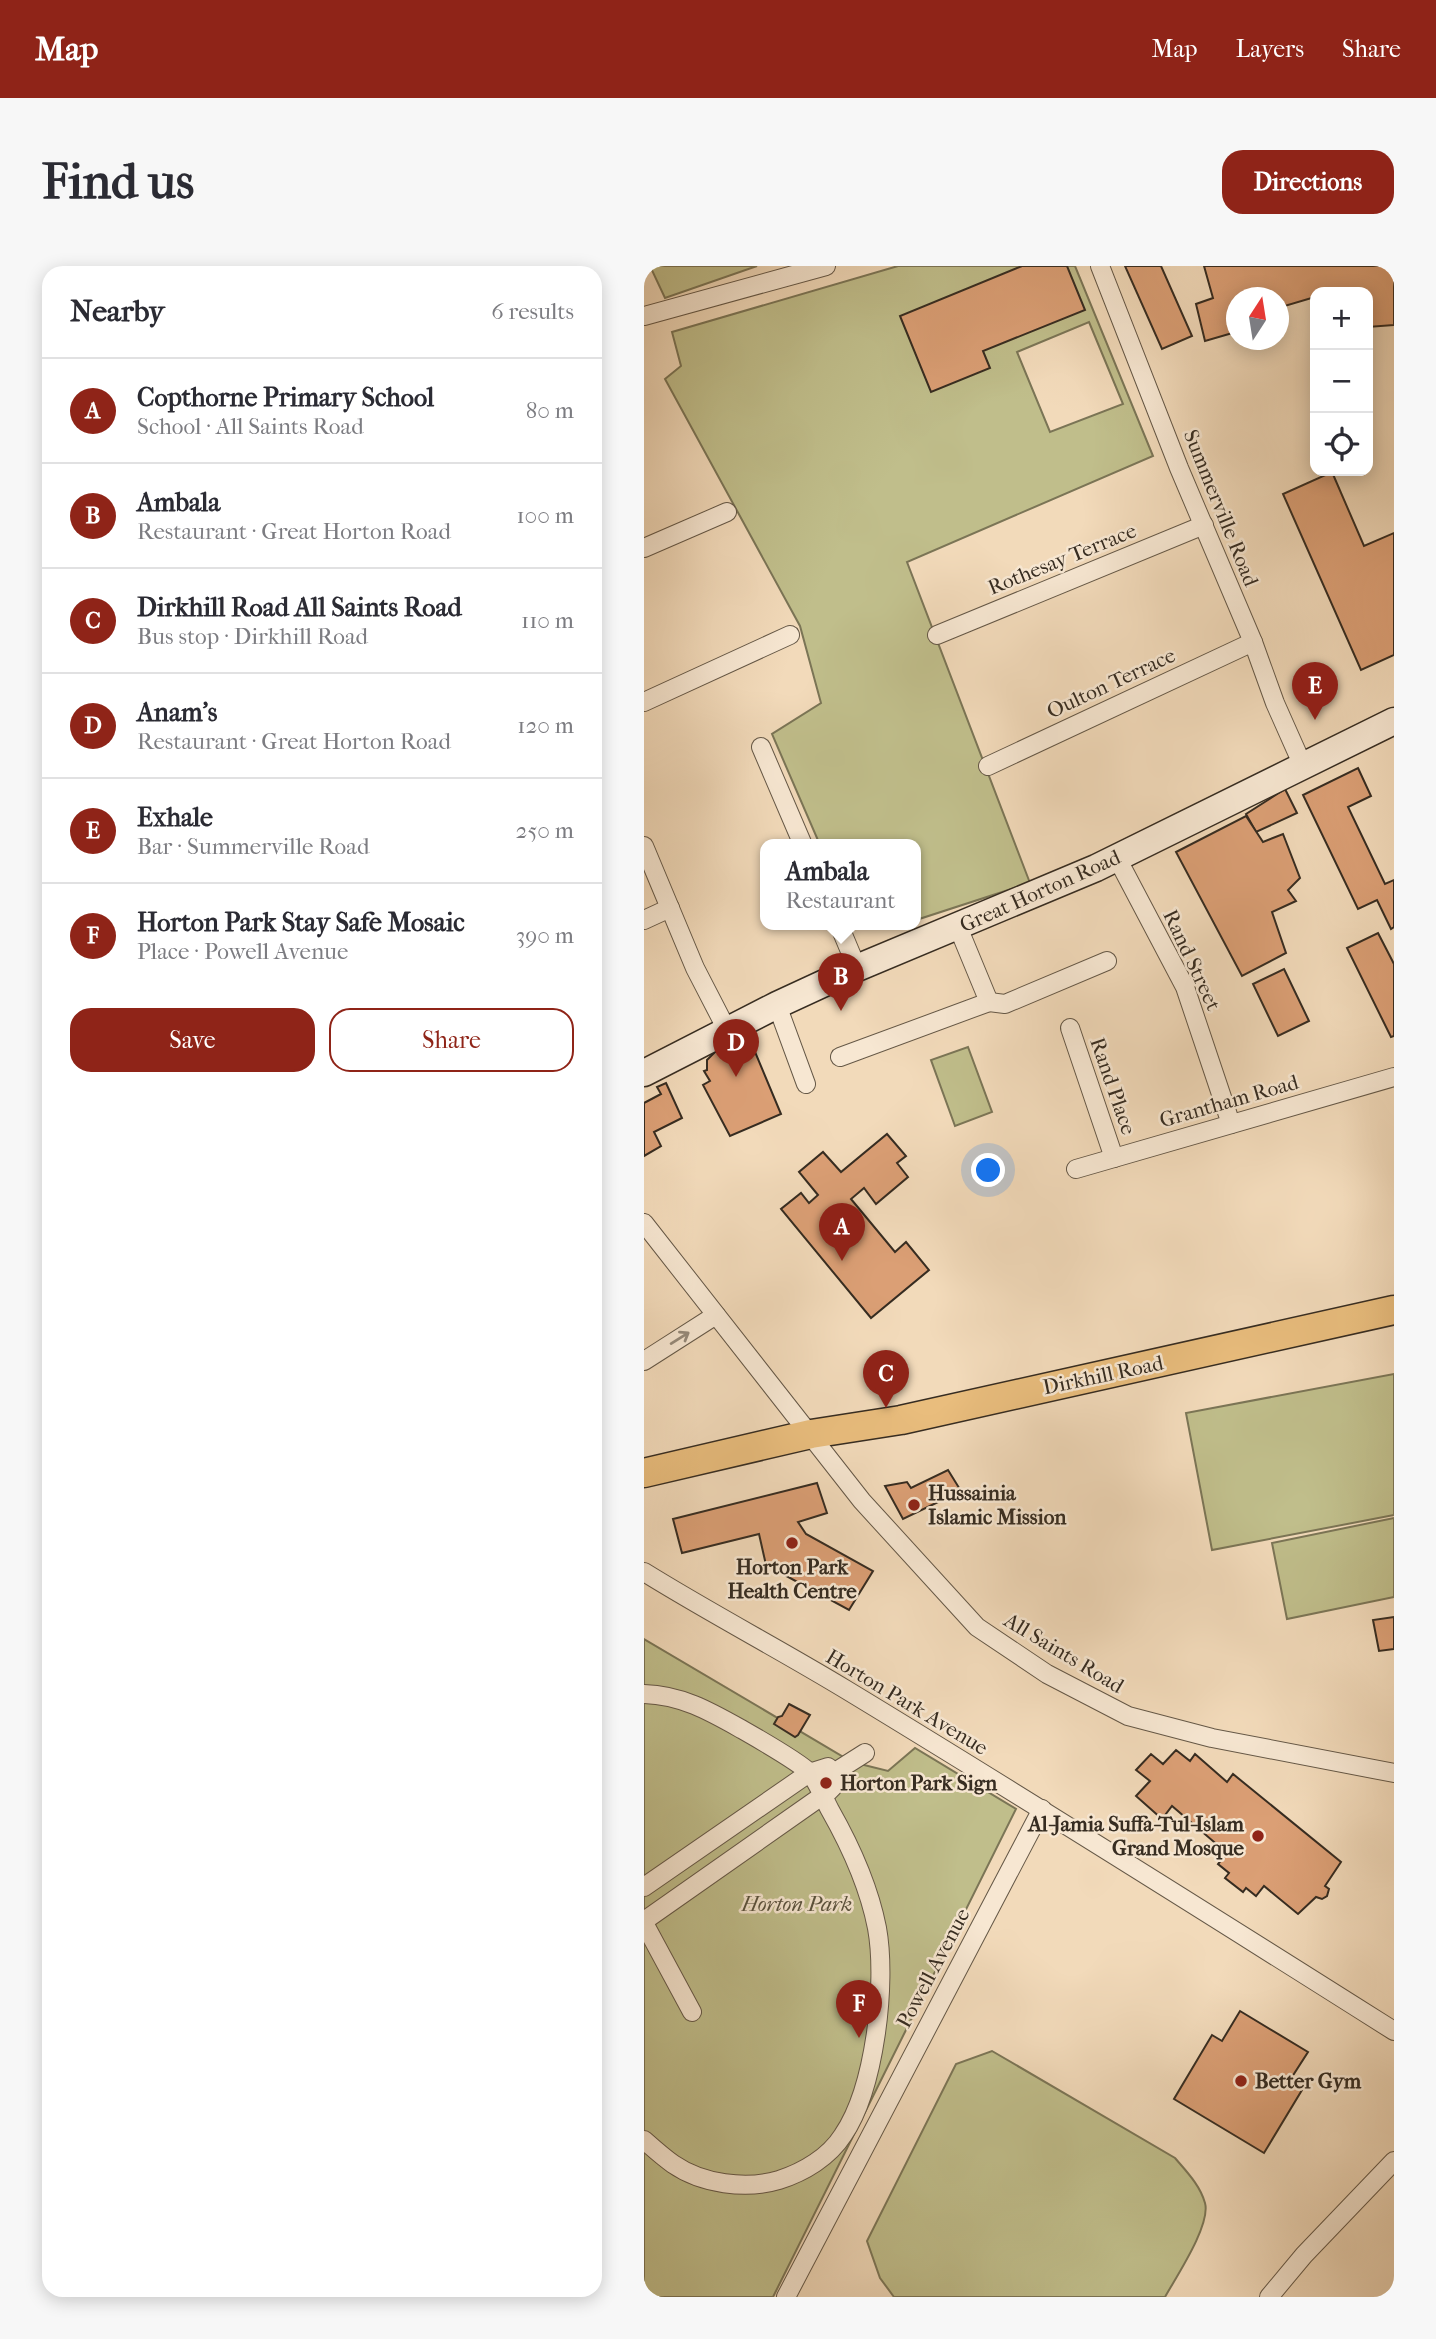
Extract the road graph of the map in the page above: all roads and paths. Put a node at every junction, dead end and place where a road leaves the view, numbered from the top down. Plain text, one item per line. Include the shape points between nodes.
1 (826, 266) edge
2 (1100, 266) edge
3 (644, 316) edge
4 (727, 512) dead end
5 (1204, 525) junction
6 (644, 548) edge
7 (790, 635) dead end
8 (937, 635) dead end
9 (1253, 642) junction
10 (644, 702) edge
11 (1394, 720) edge
12 (761, 747) dead end
13 (1304, 765) junction
14 (988, 766) dead end
15 (800, 839) edge
16 (644, 846) edge
17 (1117, 858) junction
18 (670, 908) junction
19 (644, 920) edge
20 (958, 927) junction
21 (841, 930) edge
22 (1107, 961) dead end
23 (857, 968) junction
24 (989, 1002) junction
25 (777, 1005) junction
26 (1070, 1028) dead end
27 (727, 1030) junction
28 (840, 1056) dead end
29 (644, 1073) edge
30 (1394, 1077) edge
31 (806, 1084) dead end
32 (1231, 1124) junction
33 (1114, 1158) junction
34 (1076, 1169) dead end
35 (644, 1223) edge
36 (1394, 1310) edge
37 (716, 1315) junction
38 (644, 1360) edge
39 (811, 1434) junction
40 (644, 1473) edge
41 (644, 1572) edge
42 (644, 1695) edge
43 (865, 1754) dead end
44 (835, 1772) junction
45 (809, 1773) junction
46 (1394, 1773) edge
47 (822, 1796) junction
48 (1042, 1809) junction
49 (750, 1814) junction
50 (760, 1840) junction
51 (690, 1856) junction
52 (701, 1880) junction
53 (644, 1887) edge
54 (644, 1897) edge
55 (644, 1923) edge
56 (692, 2012) dead end
57 (1394, 2031) edge
58 (644, 2140) edge
59 (1394, 2161) edge
60 (786, 2297) edge
61 (1269, 2297) edge

1 - 3 street
2 - 5 street, Summerville Road
4 - 6 street
5 - 8 street, Rothesay Terrace
5 - 9 street, Summerville Road
7 - 10 street
9 - 13 street, Summerville Road
9 - 14 street, Oulton Terrace
11 - 13 street, Great Horton Road
12 - 15 street
13 - 17 street, Great Horton Road
16 - 18 street
17 - 20 street, Great Horton Road
17 - 32 street, Rand Street via 1185,987
18 - 19 street
18 - 27 street
20 - 23 street, Great Horton Road
20 - 24 street
21 - 23 street
22 - 24 street via 1005,1004
23 - 25 street, Great Horton Road
24 - 28 street
25 - 27 street, Great Horton Road
25 - 31 street
26 - 33 street, Rand Place
27 - 29 street, Great Horton Road
30 - 32 street, Grantham Road
32 - 33 street, Grantham Road
33 - 34 street, Grantham Road
35 - 37 street, All Saints Road
36 - 39 main road, Dirkhill Road via 901,1420
38 -> 37 street
37 - 39 street, All Saints Road
39 - 40 main road, Dirkhill Road
39 - 46 street, All Saints Road via 862,1501 977,1627 1047,1674 1128,1716 1212,1738
41 - 48 street, Horton Park Avenue
42 - 45 street via 699,1705
43 - 44 street
44 - 45 street via 828,1767
44 - 47 street via 836,1785
45 - 47 street
45 - 49 street
47 - 50 street
47 - 58 street via 847,1840 866,1891 880,1953 872,2053 860,2098 843,2135 817,2162 762,2185 704,2180 674,2165
48 - 57 street, Horton Park Avenue
48 - 60 street, Powell Avenue
49 - 50 street
49 - 51 street
50 - 52 street
51 - 52 street
51 - 53 street
52 - 54 street via 644,1921 651,1909
55 - 56 street
59 - 61 street

